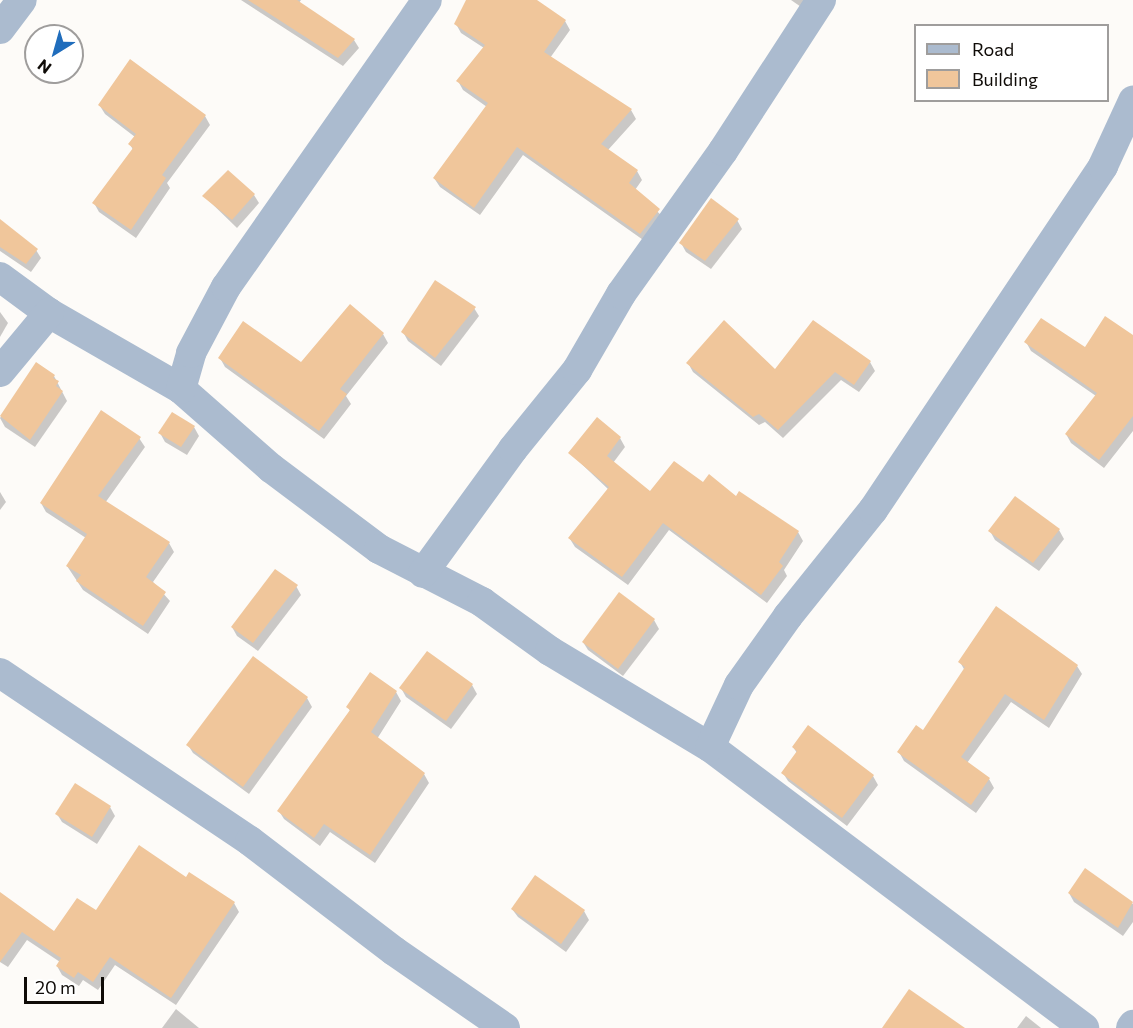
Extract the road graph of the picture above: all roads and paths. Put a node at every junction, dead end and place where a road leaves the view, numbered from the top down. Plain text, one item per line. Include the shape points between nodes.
1 (22, 0) edge
2 (427, 0) edge
3 (821, 0) edge
4 (0, 29) edge
5 (1133, 101) edge
6 (0, 277) edge
7 (48, 313) junction
8 (0, 372) edge
9 (181, 389) junction
10 (423, 573) junction
11 (0, 674) edge
12 (710, 747) junction
13 (505, 1028) edge
14 (1084, 1028) edge

1 - 4 street
2 - 9 street via 226,287 190,353
3 - 10 street via 723,151 621,294 578,370 513,450
5 - 12 street via 1102,166 873,510 788,616 740,685
6 - 7 street
7 - 8 street
7 - 9 street
9 - 10 street via 271,468 379,549
10 - 12 street via 482,602 550,651
11 - 13 street via 250,841 394,951
12 - 14 street

